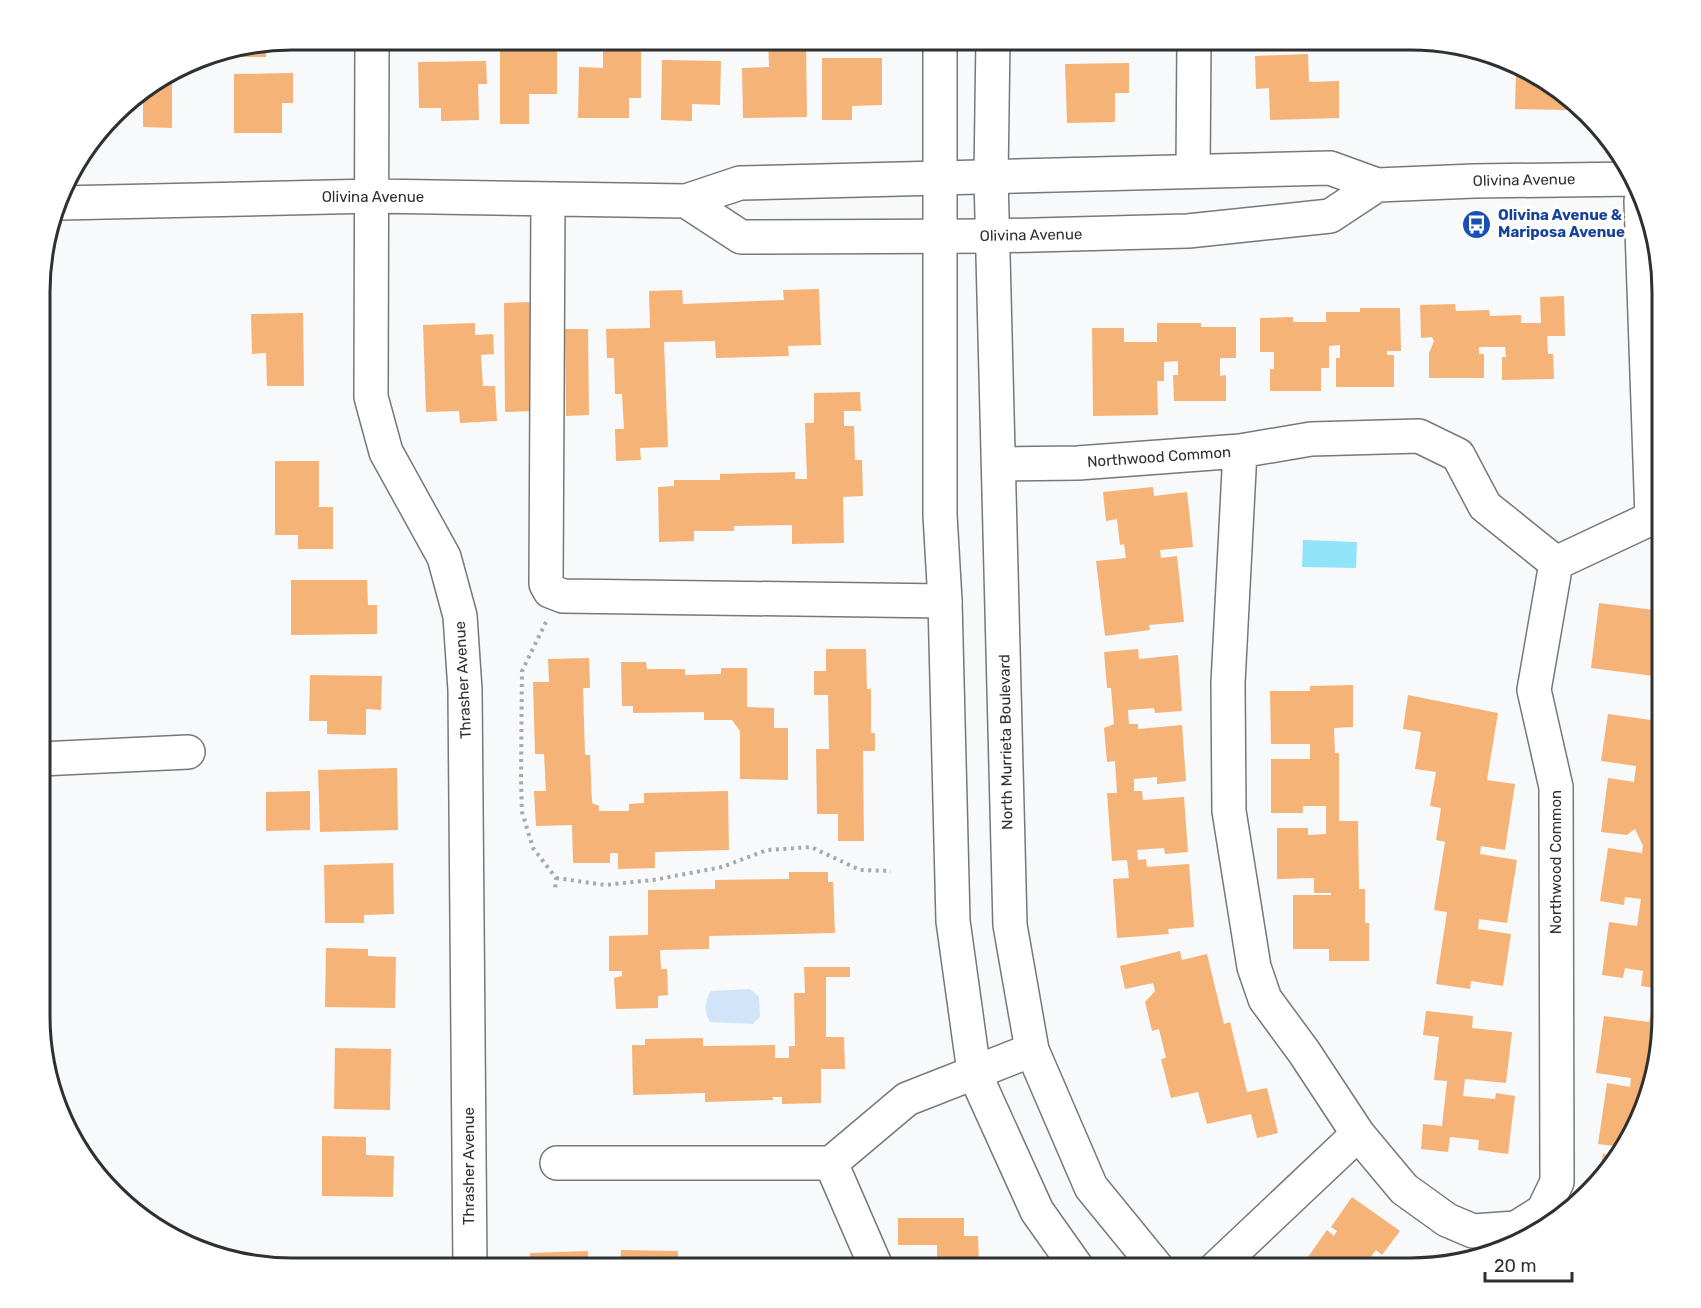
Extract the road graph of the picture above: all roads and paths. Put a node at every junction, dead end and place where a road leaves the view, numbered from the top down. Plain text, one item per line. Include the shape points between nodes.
1 (372, 50) edge
2 (940, 50) edge
3 (993, 50) edge
4 (1194, 50) edge
5 (1193, 171) junction
6 (991, 177) junction
7 (940, 178) junction
8 (1624, 179) edge
9 (1377, 185) junction
10 (374, 196) junction
11 (548, 199) junction
12 (686, 201) junction
13 (66, 203) edge
14 (1642, 226) edge
15 (993, 236) junction
16 (940, 237) junction
17 (1652, 419) edge
18 (1240, 451) junction
19 (1000, 464) junction
20 (1652, 520) edge
21 (1556, 563) junction
22 (563, 596) junction
23 (945, 601) junction
24 (188, 752) dead end
25 (50, 759) edge
26 (891, 871) dead end
27 (556, 878) junction
28 (555, 891) dead end
29 (1032, 1050) junction
30 (974, 1071) junction
31 (1358, 1134) junction
32 (557, 1163) dead end
33 (831, 1163) junction
34 (1545, 1217) edge
35 (470, 1258) edge
36 (872, 1258) edge
37 (1070, 1258) edge
38 (1149, 1258) edge
39 (1227, 1258) edge

1 - 10 street, Thrasher Avenue
2 - 7 street
3 - 6 street, North Murrieta Boulevard
4 - 5 street
5 - 6 street, Olivina Avenue
5 - 9 street, Olivina Avenue via 1330,168
6 - 7 street, Olivina Avenue
6 - 15 street, North Murrieta Boulevard
7 - 12 street, Olivina Avenue via 740,183
7 - 16 street
8 - 9 street, Olivina Avenue
9 - 15 street, Olivina Avenue via 1330,216 1188,231
10 - 11 street, Olivina Avenue
10 - 13 street, Olivina Avenue
10 - 35 street, Thrasher Avenue via 371,397 386,452 444,557 460,616 465,690
11 - 12 street, Olivina Avenue
11 - 22 street via 546,584 550,591
12 - 16 street, Olivina Avenue via 741,237
14 - 17 street
15 - 16 street, Olivina Avenue
15 - 19 street, North Murrieta Boulevard
16 - 23 street via 940,516
18 - 19 street, Northwood Common via 1078,463
18 - 21 street, Northwood Common via 1311,439 1419,436 1458,455 1485,506
18 - 31 street, Northwood Common via 1228,683 1229,810 1254,967 1265,999
19 - 29 street, North Murrieta Boulevard via 1010,925
20 - 21 street
21 - 34 street, Northwood Common via 1534,690 1556,787 1557,1182
22 - 23 street
22 - 27 path via 539,633 522,671 520,712 522,812 533,848
23 - 30 street via 953,921
24 - 25 street
26 - 27 path via 860,870 811,848 766,850 722,867 653,880 606,885
27 - 28 path
29 - 30 street
29 - 38 street, North Murrieta Boulevard via 1091,1187
30 - 33 street via 907,1099
30 - 37 street via 1037,1211
31 - 34 street, Northwood Common via 1404,1189 1447,1220 1473,1231 1516,1228
31 - 39 street
32 - 33 street
33 - 36 street

